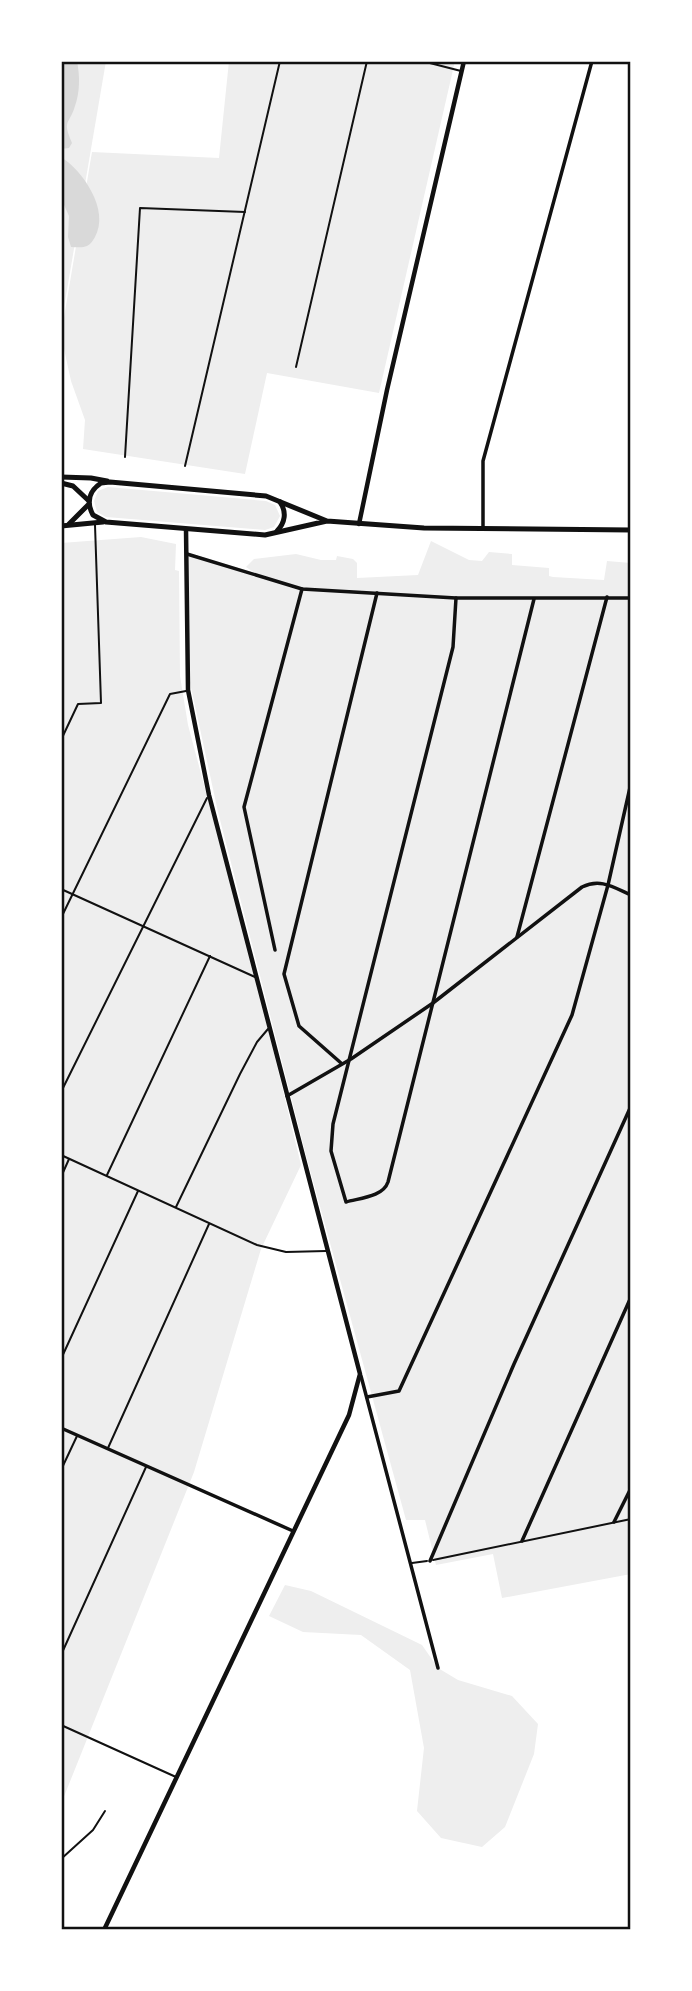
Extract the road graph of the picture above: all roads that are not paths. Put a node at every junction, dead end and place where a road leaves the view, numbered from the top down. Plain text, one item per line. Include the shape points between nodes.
1 (281, 61) edge
2 (367, 61) edge
3 (422, 61) edge
4 (464, 61) edge
5 (592, 61) edge
6 (461, 71) junction
7 (245, 212) junction
8 (296, 367) dead end
9 (125, 457) dead end
10 (185, 466) dead end
11 (61, 477) edge
12 (110, 482) junction
13 (61, 483) edge
14 (279, 501) junction
15 (89, 503) junction
16 (327, 521) junction
17 (106, 522) junction
18 (95, 523) junction
19 (359, 524) junction
20 (65, 525) edge
21 (186, 529) junction
22 (483, 529) junction
23 (631, 530) edge
24 (274, 533) junction
25 (185, 554) junction
26 (302, 589) junction
27 (377, 593) junction
28 (607, 597) junction
29 (631, 597) edge
30 (456, 598) junction
31 (534, 599) junction
32 (188, 690) junction
33 (61, 740) edge
34 (631, 783) edge
35 (209, 795) junction
36 (608, 885) junction
37 (61, 889) edge
38 (73, 895) junction
39 (631, 895) edge
40 (61, 918) edge
41 (142, 926) junction
42 (517, 940) junction
43 (275, 950) dead end
44 (210, 956) junction
45 (256, 977) junction
46 (433, 1003) junction
47 (270, 1028) junction
48 (351, 1059) junction
49 (341, 1063) junction
50 (61, 1092) edge
51 (287, 1096) junction
52 (631, 1106) edge
53 (61, 1155) edge
54 (69, 1159) junction
55 (106, 1176) junction
56 (61, 1177) edge
57 (138, 1191) junction
58 (176, 1208) junction
59 (209, 1224) junction
60 (327, 1251) junction
61 (631, 1297) edge
62 (61, 1359) edge
63 (360, 1374) junction
64 (366, 1397) junction
65 (61, 1428) edge
66 (77, 1435) junction
67 (108, 1449) junction
68 (146, 1466) junction
69 (61, 1470) edge
70 (631, 1488) edge
71 (631, 1519) edge
72 (614, 1522) junction
73 (293, 1531) junction
74 (522, 1541) junction
75 (430, 1561) junction
76 (410, 1563) junction
77 (61, 1655) edge
78 (438, 1668) dead end
79 (61, 1725) edge
80 (177, 1777) junction
81 (105, 1811) dead end
82 (61, 1859) edge
83 (104, 1930) edge

1 - 7 lane
2 - 8 lane
3 - 6 lane
4 - 6 street
5 - 22 street via 483,461
6 - 19 street
7 - 9 lane via 140,208
7 - 10 lane
11 - 12 main road
12 - 14 main road via 266,496
12 - 15 main road via 95,487
13 - 15 main road via 73,486
14 - 16 main road
14 - 24 main road via 284,521
15 - 17 main road via 93,515
15 - 20 main road
16 - 19 main road
16 - 24 main road
17 - 18 main road
17 - 21 main road
18 - 20 main road
18 - 33 lane via 101,704 78,704
19 - 22 main road
21 - 24 main road
21 - 25 street
22 - 23 main road
25 - 26 street
25 - 32 street
26 - 27 street
26 - 43 street via 244,807
27 - 30 street
27 - 49 street via 284,974 299,1026
28 - 29 street
28 - 31 street
28 - 42 street
30 - 31 street
30 - 48 street via 453,647
31 - 46 street
32 - 35 street
32 - 38 lane via 170,694
34 - 36 street
35 - 41 lane
35 - 45 street
36 - 39 street
36 - 42 street via 592,882 582,887
36 - 64 street via 572,1015 399,1391
37 - 38 lane
38 - 40 lane
38 - 41 lane
41 - 44 lane
41 - 50 lane
42 - 46 street
44 - 45 lane
44 - 55 lane
45 - 47 street
46 - 48 street
46 - 48 street via 386,1189 346,1202 331,1151 333,1124
47 - 51 street
47 - 58 lane via 240,1074
48 - 49 street
49 - 51 street
51 - 60 street
52 - 75 street
53 - 54 lane
54 - 55 lane
54 - 56 lane
55 - 57 lane
57 - 58 lane
57 - 62 lane
58 - 59 lane
59 - 60 lane via 275,1250
59 - 67 lane
60 - 63 street
61 - 74 street
63 - 64 street
63 - 73 street via 349,1416
64 - 76 street
65 - 66 street
66 - 67 street
66 - 69 lane
67 - 68 street
68 - 73 street
68 - 77 lane
70 - 72 street
71 - 72 lane
72 - 74 lane
73 - 80 street
74 - 75 lane
75 - 76 lane
76 - 78 street
79 - 80 lane
80 - 83 street
81 - 82 lane via 93,1830

